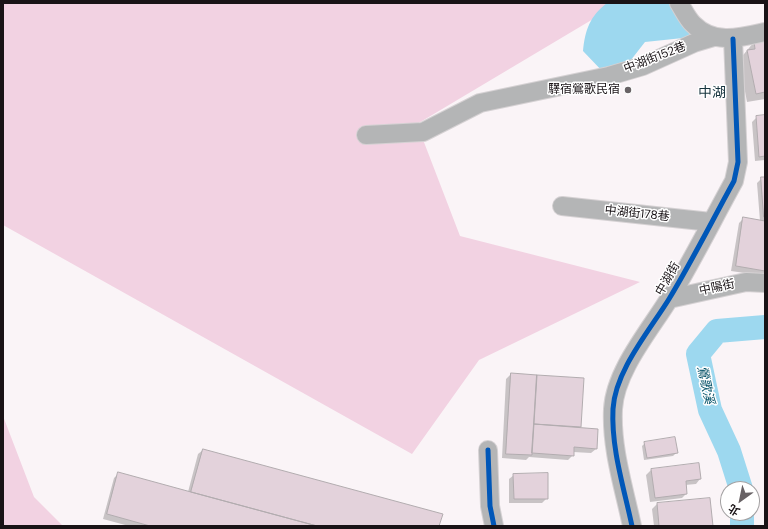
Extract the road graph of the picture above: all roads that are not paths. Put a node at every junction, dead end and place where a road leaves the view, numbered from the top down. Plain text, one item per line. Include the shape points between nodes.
1 (679, 3) edge
2 (765, 32) edge
3 (714, 37) junction
4 (734, 39) junction
5 (366, 135) dead end
6 (562, 206) dead end
7 (711, 222) junction
8 (765, 283) edge
9 (669, 299) junction
10 (488, 450) dead end
11 (494, 526) edge
12 (632, 526) edge

1 - 3 street via 693,24
2 - 4 street
3 - 4 street
3 - 5 street, 中湖街152巷 via 643,66 609,76 480,103 423,132
4 - 7 street, 中湖街 via 738,162 734,181
6 - 7 street, 中湖街178巷
7 - 9 street, 中湖街
8 - 9 street, 中陽街 via 746,282
9 - 12 street, 中湖街 via 620,382 613,408 615,446
10 - 11 street via 490,506

